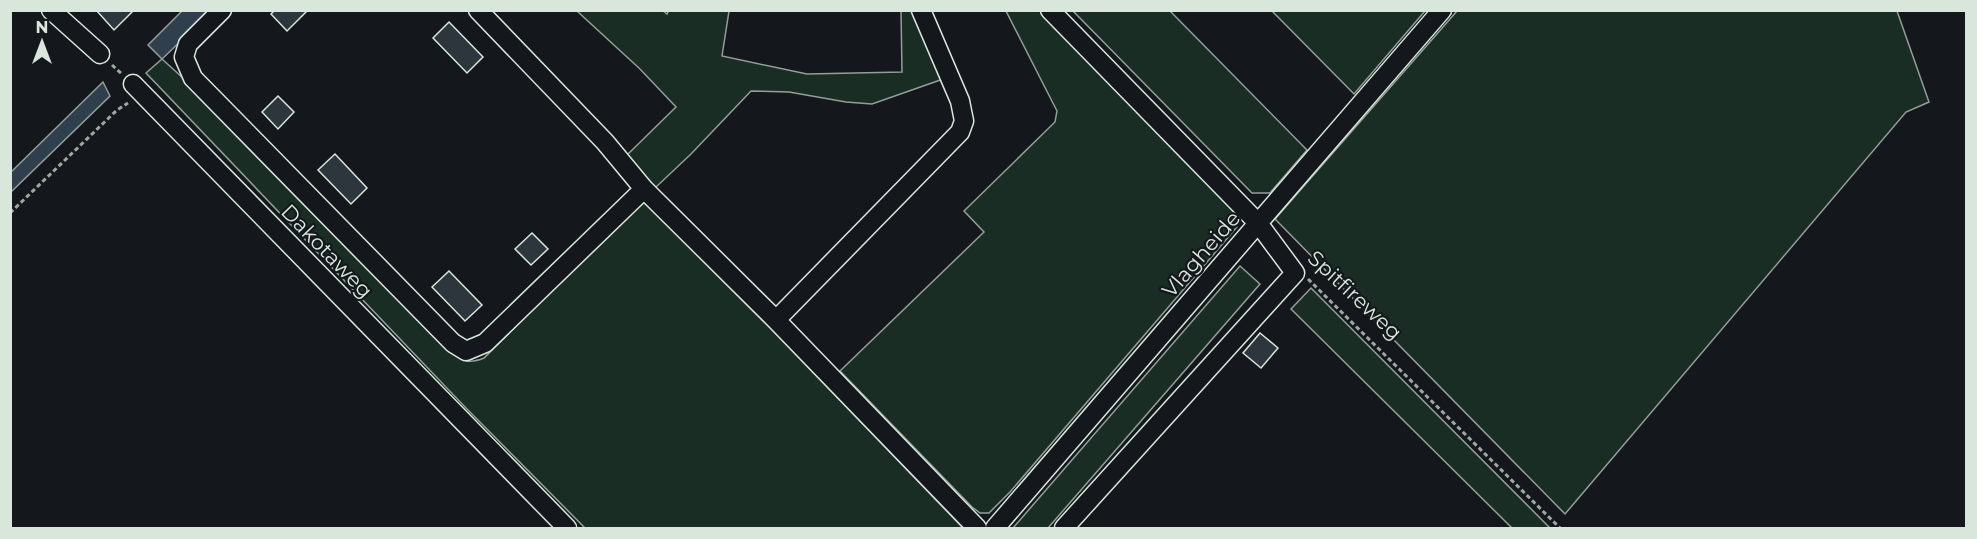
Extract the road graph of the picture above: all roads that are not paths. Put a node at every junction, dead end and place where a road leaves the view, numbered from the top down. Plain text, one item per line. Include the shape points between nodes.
1 (51, 10) edge
2 (222, 10) edge
3 (478, 10) edge
4 (921, 10) edge
5 (1050, 10) edge
6 (1442, 10) edge
7 (100, 54) road end
8 (137, 88) road end
9 (644, 189) junction
10 (1258, 223) junction
11 (776, 320) junction
12 (567, 528) edge
13 (977, 528) edge
14 (995, 528) edge
15 (1064, 528) edge

1 - 7 street
2 - 9 street via 188,44 184,57 192,78 453,343 466,351 485,343
3 - 9 street via 605,142
4 - 11 street via 960,101 964,122 960,132
5 - 10 street, Spitfireweg
6 - 10 street, Vlagheide
8 - 12 street, Dakotaweg
9 - 11 street
10 - 14 street, Vlagheide
10 - 15 street, Spitfireweg via 1295,273
11 - 13 street

